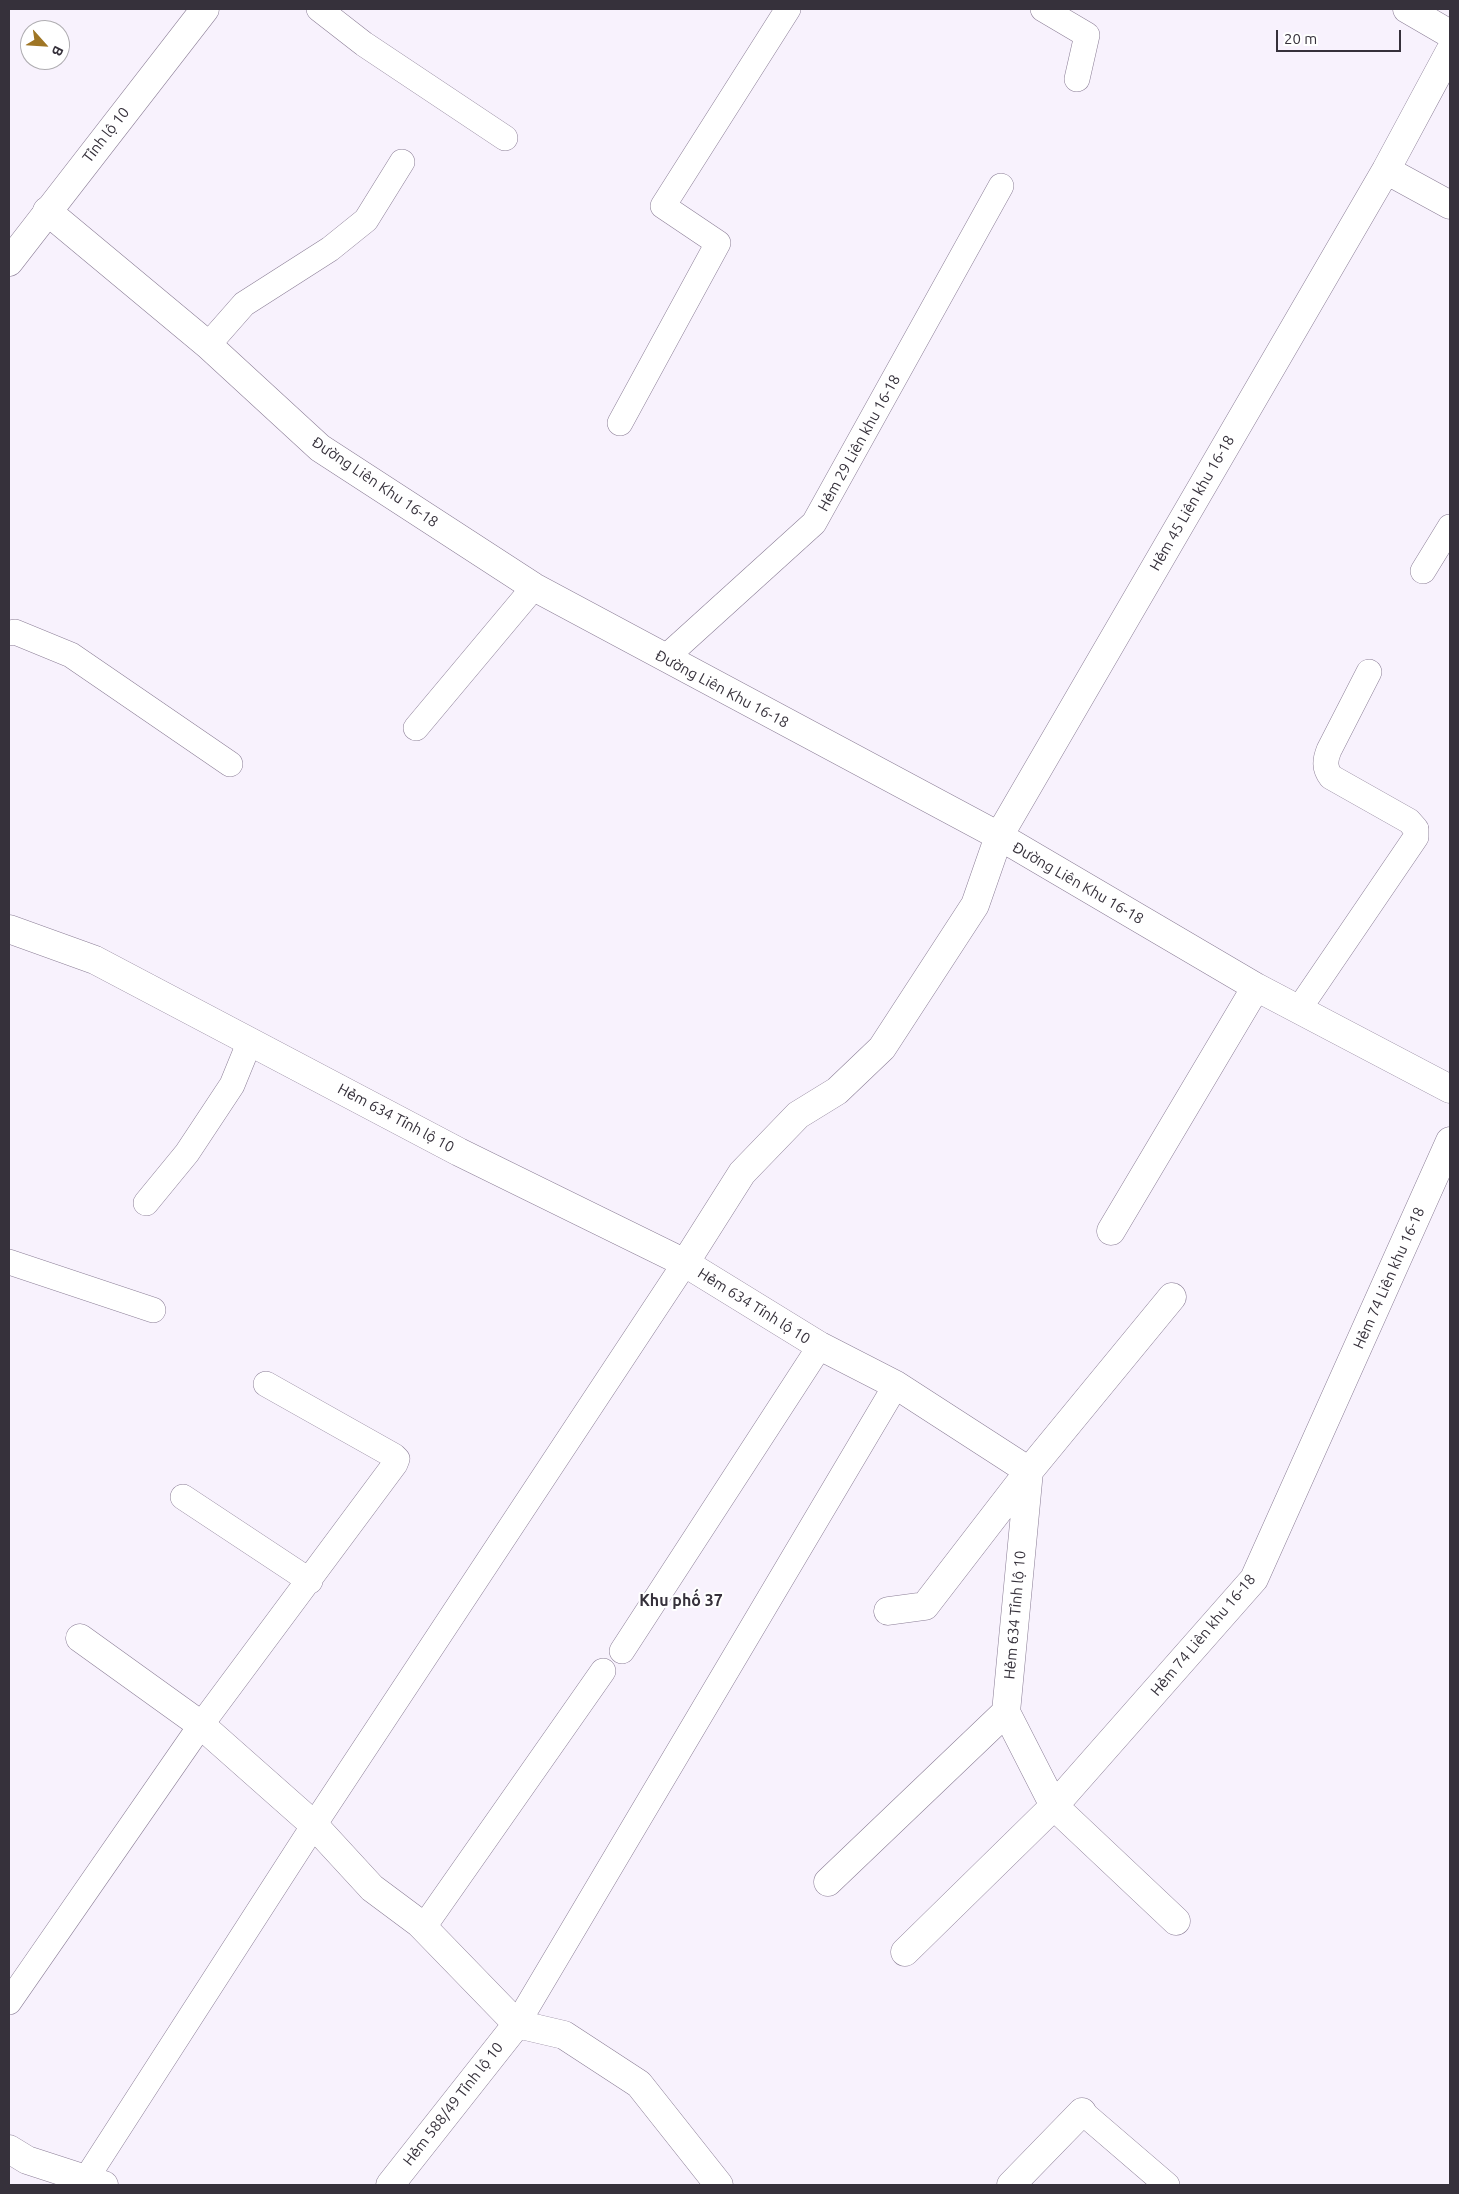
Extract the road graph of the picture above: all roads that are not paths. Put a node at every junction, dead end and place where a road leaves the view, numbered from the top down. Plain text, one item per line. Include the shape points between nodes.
1 (205, 9) edge
2 (319, 9) edge
3 (788, 9) edge
4 (1043, 9) edge
5 (1407, 9) edge
6 (1450, 34) edge
7 (1450, 51) edge
8 (1077, 79) dead end
9 (505, 138) dead end
10 (402, 162) dead end
11 (1386, 170) junction
12 (1001, 186) dead end
13 (1450, 205) edge
14 (47, 211) junction
15 (9, 262) edge
16 (208, 345) junction
17 (620, 423) dead end
18 (1450, 527) edge
19 (1423, 571) dead end
20 (534, 588) junction
21 (9, 633) edge
22 (665, 658) junction
23 (1370, 672) dead end
24 (416, 728) dead end
25 (230, 764) dead end
26 (999, 836) junction
27 (9, 929) edge
28 (1256, 987) junction
29 (1299, 1009) junction
30 (250, 1041) junction
31 (1450, 1089) edge
32 (1450, 1141) edge
33 (146, 1203) dead end
34 (1111, 1232) dead end
35 (9, 1262) edge
36 (685, 1263) junction
37 (1172, 1297) dead end
38 (153, 1310) dead end
39 (820, 1346) junction
40 (266, 1384) dead end
41 (896, 1385) junction
42 (1029, 1471) junction
43 (183, 1497) dead end
44 (310, 1581) junction
45 (888, 1611) dead end
46 (80, 1638) dead end
47 (622, 1651) dead end
48 (603, 1670) dead end
49 (1006, 1712) junction
50 (202, 1725) junction
51 (1054, 1806) junction
52 (314, 1825) junction
53 (828, 1882) dead end
54 (1176, 1921) dead end
55 (424, 1928) junction
56 (905, 1952) dead end
57 (9, 2002) edge
58 (517, 2024) junction
59 (1082, 2112) joint
60 (9, 2149) edge
61 (95, 2182) edge
62 (390, 2185) edge
63 (719, 2185) edge
64 (1011, 2185) edge
65 (1167, 2185) edge

1 - 14 street, Tỉnh lộ 10
2 - 9 lane via 364,44
3 - 17 lane via 663,206 718,243
4 - 8 lane via 1087,35
5 - 6 street
7 - 11 street, Hẻm 45 Liên khu 16-18
10 - 16 lane via 366,220 330,249 244,304
11 - 13 street
11 - 26 street, Hẻm 45 Liên khu 16-18
12 - 22 lane, Hẻm 29 Liên khu 16-18 via 814,523
14 - 15 street, Tỉnh lộ 10
14 - 16 street, Đường Liên Khu 16-18
16 - 20 street, Đường Liên Khu 16-18 via 320,448
18 - 19 lane
20 - 22 street, Đường Liên Khu 16-18
20 - 24 lane
21 - 25 lane via 16,632 71,655
22 - 26 street, Đường Liên Khu 16-18
23 - 29 lane via 1329,750 1325,763 1327,772 1330,777 1409,821 1416,829 1416,837
26 - 28 street, Đường Liên Khu 16-18
26 - 36 street, Hẻm 45 Liên khu 16-18 via 974,905 882,1048 838,1091 798,1115 742,1173
27 - 30 street, Hẻm 634 Tỉnh lộ 10 via 96,960
28 - 29 street, Đường Liên Khu 16-18
28 - 34 street
29 - 31 street, Đường Liên Khu 16-18
30 - 33 lane via 232,1085 187,1153
30 - 36 street, Hẻm 634 Tỉnh lộ 10 via 459,1152
32 - 51 street, Hẻm 74 Liên khu 16-18 via 1254,1579
35 - 38 lane
36 - 39 street, Hẻm 634 Tỉnh lộ 10
36 - 52 lane
37 - 42 street
39 - 41 street, Hẻm 634 Tỉnh lộ 10
39 - 47 lane
40 - 44 lane via 397,1459
41 - 42 street, Hẻm 634 Tỉnh lộ 10
41 - 58 lane
42 - 45 street via 925,1606
42 - 49 street, Hẻm 634 Tỉnh lộ 10
43 - 44 lane
44 - 50 lane
46 - 50 street
48 - 55 lane
49 - 51 street
49 - 53 street
50 - 52 street
50 - 57 lane
51 - 54 street
51 - 56 street, Hẻm 74 Liên khu 16-18
52 - 55 street via 372,1888
52 - 61 lane
55 - 58 street
58 - 62 street, Hẻm 588/49 Tỉnh lộ 10
58 - 63 street via 564,2035 639,2084
59 - 64 street
59 - 65 lane
60 - 61 street via 27,2160

